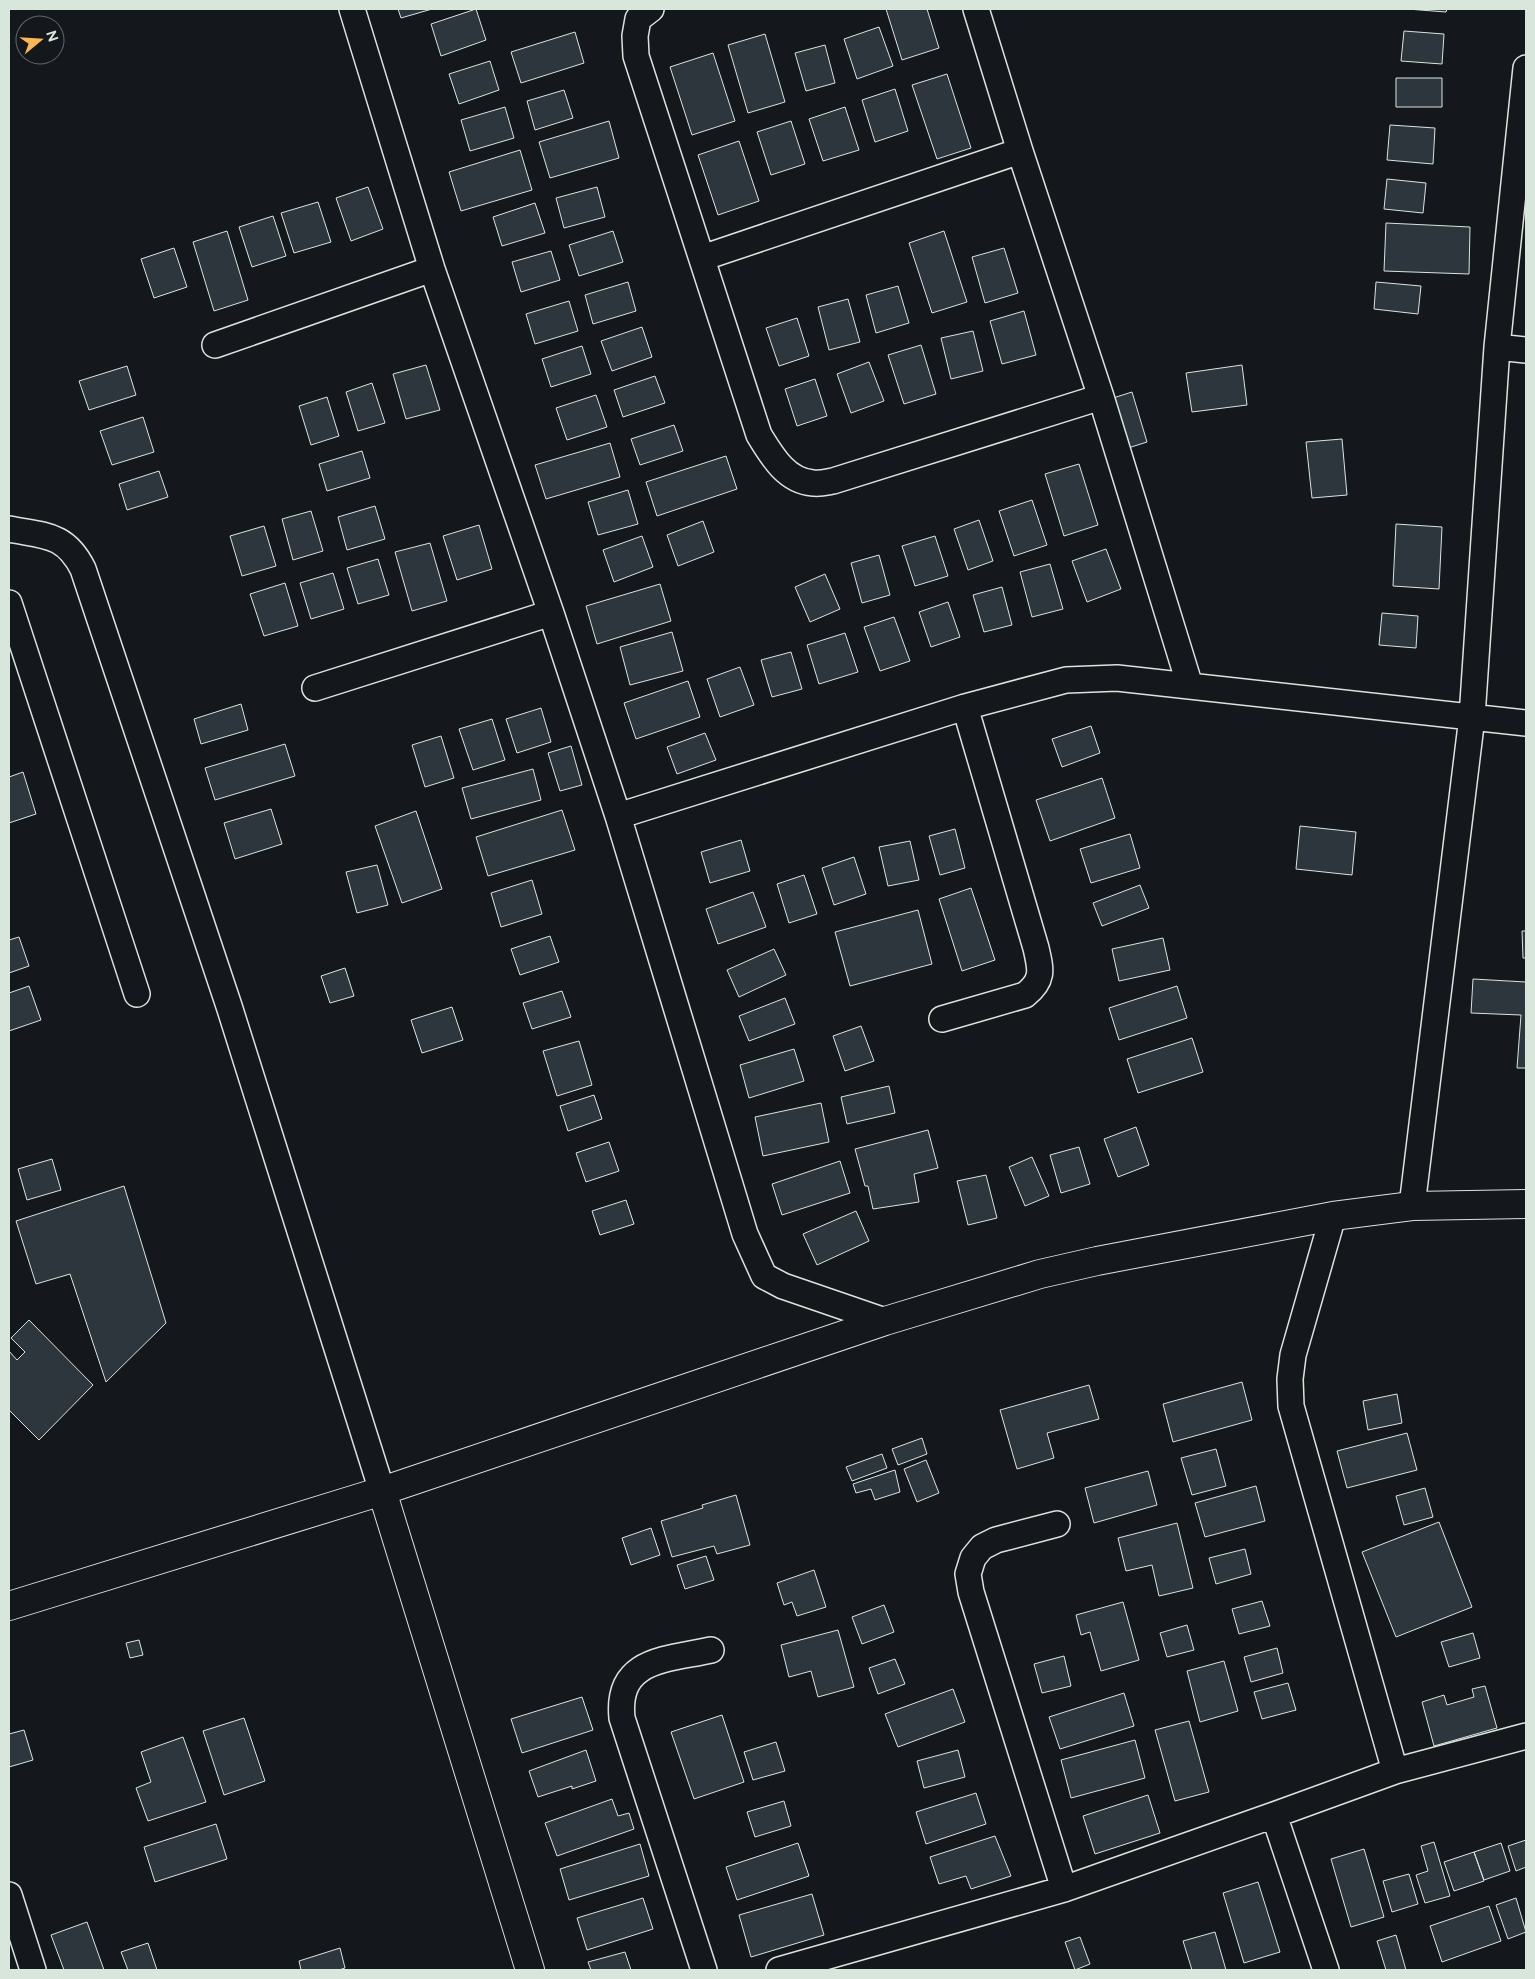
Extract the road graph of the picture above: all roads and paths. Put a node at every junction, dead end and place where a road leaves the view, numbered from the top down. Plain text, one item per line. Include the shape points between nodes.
1 (352, 9) edge
2 (651, 9) edge
3 (976, 9) edge
4 (1526, 68) edge
5 (1020, 151) junction
6 (702, 258) junction
7 (432, 268) junction
8 (215, 345) dead end
9 (1497, 347) junction
10 (1526, 350) edge
11 (1101, 396) junction
12 (9, 529) edge
13 (9, 603) edge
14 (551, 613) junction
15 (1190, 686) junction
16 (314, 688) dead end
17 (965, 707) junction
18 (1472, 717) junction
19 (1526, 723) edge
20 (618, 816) junction
21 (137, 994) dead end
22 (942, 1019) dead end
23 (1526, 1204) edge
24 (1412, 1206) junction
25 (1333, 1216) junction
26 (885, 1320) junction
27 (382, 1491) junction
28 (1057, 1524) dead end
29 (9, 1606) edge
30 (711, 1650) dead end
31 (1526, 1736) edge
32 (1394, 1771) junction
33 (1274, 1815) junction
34 (1064, 1889) junction
35 (9, 1895) edge
36 (33, 1970) edge
37 (530, 1970) edge
38 (704, 1970) edge
39 (779, 1970) edge
40 (1326, 1970) edge

1 - 7 street
2 - 6 street via 638,19 636,56
3 - 5 street
4 - 9 street
5 - 6 street
5 - 11 street
6 - 11 street via 760,435 774,460 792,478 813,483 833,481
7 - 8 street
7 - 14 street
9 - 10 street
9 - 18 street
11 - 15 street
12 - 27 street via 66,544 83,569 229,1006
13 - 21 street
14 - 16 street
14 - 20 street
15 - 17 street via 1117,678 1066,680
15 - 18 street
17 - 20 street
17 - 22 street via 1041,971 1036,986 1025,995
18 - 19 street
18 - 24 street
20 - 26 street via 745,1234 764,1276 784,1286
23 - 24 street
24 - 25 street
25 - 26 street via 1040,1274
25 - 32 street via 1293,1355 1291,1406
26 - 27 street
27 - 29 street
27 - 37 street
28 - 34 street via 996,1540 982,1547 973,1558 968,1574
30 - 38 street via 640,1669 629,1678 620,1702 622,1718
31 - 32 street
32 - 33 street
33 - 34 street
33 - 40 street
34 - 39 street
35 - 36 street

